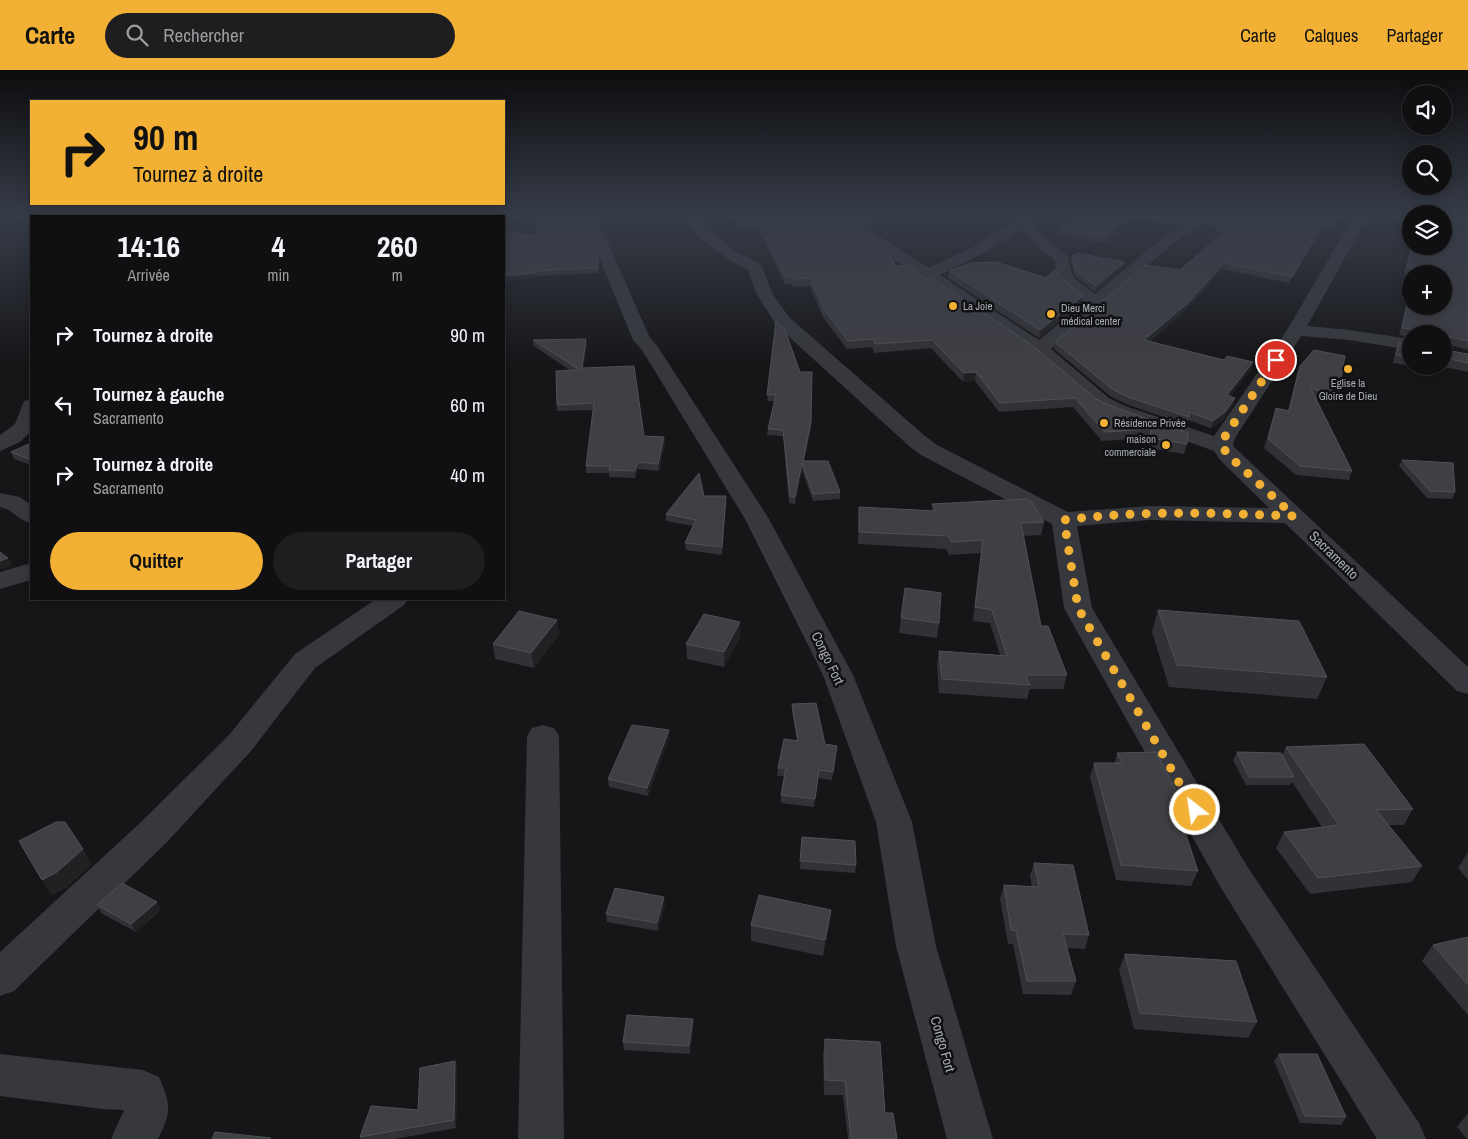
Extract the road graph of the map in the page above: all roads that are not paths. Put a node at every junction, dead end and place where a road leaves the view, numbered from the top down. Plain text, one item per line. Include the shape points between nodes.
1 (610, 266) edge
2 (755, 266) edge
3 (912, 266) edge
4 (946, 266) edge
5 (1064, 266) edge
6 (1137, 266) edge
7 (1333, 266) edge
8 (926, 276) junction
9 (1094, 302) junction
10 (1296, 330) junction
11 (1402, 344) edge
12 (1040, 349) junction
13 (30, 414) edge
14 (0, 444) edge
15 (1222, 446) junction
16 (0, 500) edge
17 (30, 515) edge
18 (1294, 516) junction
19 (1064, 520) junction
20 (30, 571) edge
21 (0, 581) edge
22 (393, 600) edge
23 (1468, 684) edge
24 (543, 736) dead end
25 (0, 978) edge
26 (0, 1075) edge
27 (134, 1139) edge
28 (541, 1139) edge
29 (970, 1139) edge
30 (1403, 1139) edge

1 - 29 street, Congo Fort via 642,340 757,518 838,675 894,822 916,946
2 - 19 street via 764,293 782,321 917,441
3 - 8 street
4 - 8 street
5 - 9 street via 1066,279
6 - 9 street
7 - 10 street
8 - 12 street
9 - 12 street
10 - 11 street
10 - 15 street via 1224,438
12 - 15 street via 1108,406
13 - 14 street via 29,422 10,440
15 - 18 street, Sacramento
16 - 17 street via 12,502
18 - 19 street via 1191,512 1102,514
18 - 23 street, Sacramento
19 - 30 street via 1078,608 1234,878
20 - 21 street
22 - 25 street via 305,661 227,757 154,832
24 - 28 street
26 - 27 street via 143,1092 147,1113

